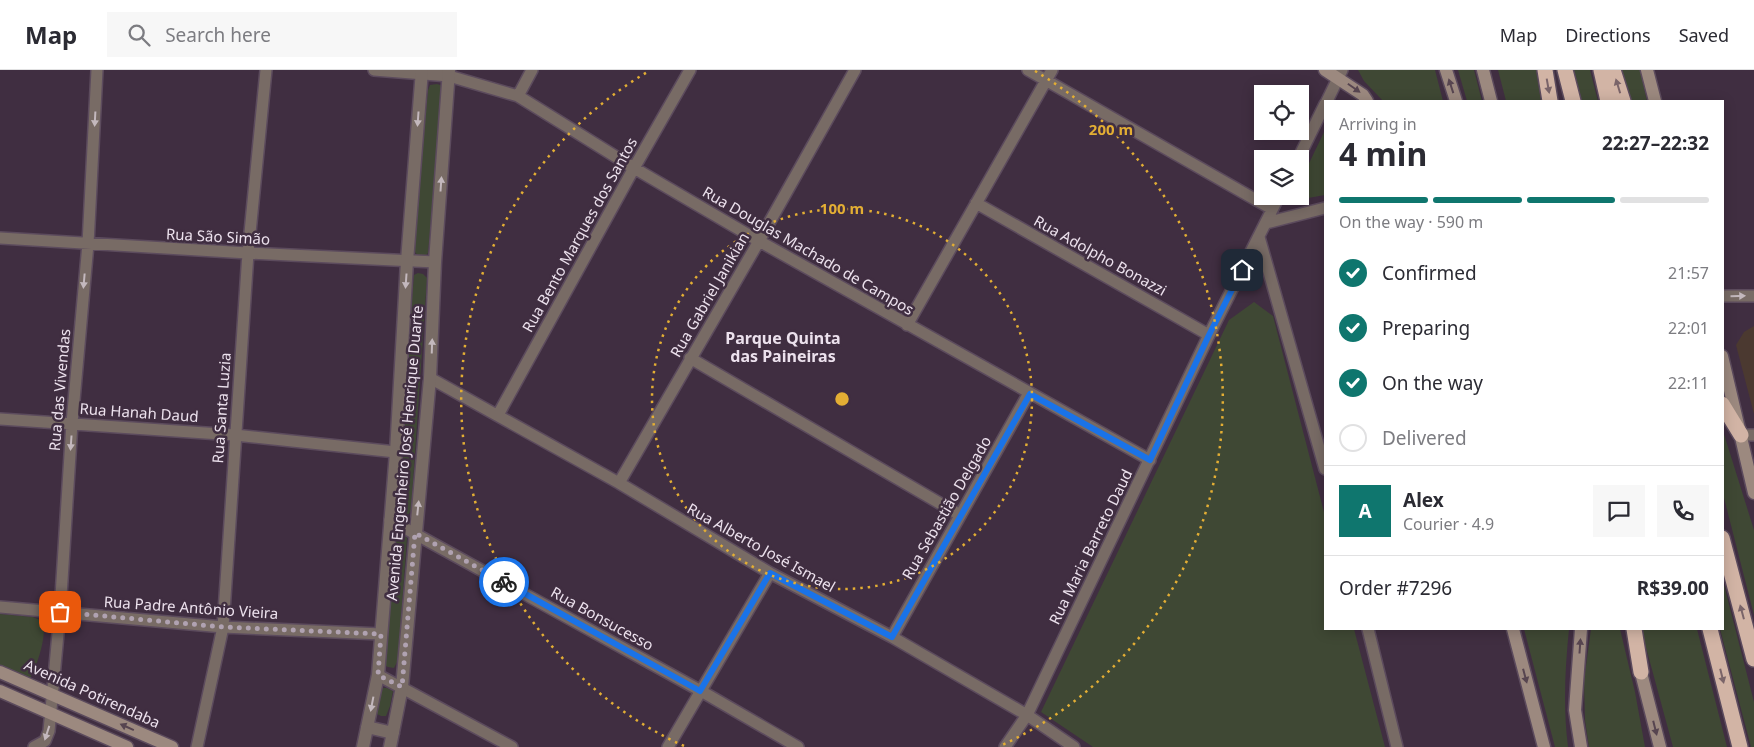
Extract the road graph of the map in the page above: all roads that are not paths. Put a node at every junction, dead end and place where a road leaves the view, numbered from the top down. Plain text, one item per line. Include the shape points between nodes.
1 (98, 70) edge
2 (266, 70) edge
3 (374, 70) edge
4 (532, 70) edge
5 (690, 70) edge
6 (855, 70) edge
7 (1028, 70) edge
8 (1325, 70) edge
9 (1446, 70) edge
10 (1483, 70) edge
11 (1545, 70) edge
12 (1565, 70) edge
13 (1601, 70) edge
14 (1613, 70) edge
15 (1647, 70) edge
16 (421, 72) edge
17 (449, 73) edge
18 (1341, 74) edge
19 (1049, 75) edge
20 (518, 96) junction
21 (1328, 100) edge
22 (1366, 100) edge
23 (1456, 100) edge
24 (1491, 100) edge
25 (1550, 100) edge
26 (1573, 100) edge
27 (1608, 100) edge
28 (1622, 100) edge
29 (1655, 100) edge
30 (1324, 107) edge
31 (1302, 150) edge
32 (634, 168) junction
33 (976, 204) junction
34 (1274, 205) edge
35 (1324, 208) edge
36 (1272, 209) junction
37 (1266, 222) junction
38 (1259, 237) junction
39 (0, 238) edge
40 (759, 241) junction
41 (88, 244) junction
42 (248, 253) junction
43 (407, 261) junction
44 (435, 262) junction
45 (1724, 296) edge
46 (1754, 296) edge
47 (908, 325) junction
48 (1209, 335) junction
49 (690, 358) junction
50 (1724, 362) edge
51 (430, 378) junction
52 (1030, 394) junction
53 (1724, 406) edge
54 (498, 415) junction
55 (0, 419) edge
56 (72, 423) junction
57 (235, 435) junction
58 (1748, 435) edge
59 (396, 452) junction
60 (1150, 460) junction
61 (1324, 465) edge
62 (618, 483) junction
63 (1754, 493) edge
64 (960, 515) junction
65 (390, 520) junction
66 (415, 533) junction
67 (1724, 546) edge
68 (770, 573) junction
69 (0, 607) edge
70 (60, 612) junction
71 (223, 627) junction
72 (1368, 630) edge
73 (1513, 630) edge
74 (1581, 630) edge
75 (1629, 630) edge
76 (1634, 630) edge
77 (1710, 630) edge
78 (381, 634) junction
79 (892, 637) junction
80 (1754, 659) edge
81 (0, 672) edge
82 (1641, 672) junction
83 (378, 675) junction
84 (402, 687) junction
85 (0, 691) edge
86 (700, 691) junction
87 (52, 694) junction
88 (50, 713) junction
89 (1027, 715) junction
90 (367, 726) junction
91 (393, 733) junction
92 (166, 746) edge
93 (34, 747) edge
94 (128, 747) edge
95 (197, 747) edge
96 (363, 747) edge
97 (390, 747) edge
98 (512, 747) edge
99 (668, 747) edge
100 (798, 747) edge
101 (1005, 747) edge
102 (1074, 747) edge
103 (1397, 747) edge
104 (1544, 747) edge
105 (1581, 747) edge
106 (1660, 747) edge
107 (1740, 747) edge

1 -> 41 street, Rua das Vivendas
2 - 42 street, Rua Santa Luzia
3 - 16 street, Rua Douglas Machado de Campos
4 - 20 street
5 - 32 street, Rua Bento Marques dos Santos
6 - 40 street, Rua Gabriel Janikian
7 - 19 street
8 - 18 main road
23 -> 9 main road
10 - 24 main road
11 -> 25 highway
12 - 26 highway
13 - 27 highway
28 -> 14 highway
15 - 29 main road
16 - 17 street, Rua Douglas Machado de Campos
16 -> 43 street, Avenida Engenheiro José Henrique Duarte
17 - 20 street, Rua Douglas Machado de Campos
44 -> 17 street, Avenida Engenheiro José Henrique Duarte
18 - 21 street
18 -> 22 main road
19 - 33 street
19 - 36 street
20 - 32 street, Rua Douglas Machado de Campos
30 - 31 street
32 - 40 street, Rua Douglas Machado de Campos
32 - 54 street, Rua Bento Marques dos Santos
33 - 47 street
33 - 48 street, Rua Adolpho Bonazzi
34 - 36 street, Rua Maria Barreto Daud
35 - 37 street
36 - 37 street, Rua Maria Barreto Daud
37 - 38 street, Rua Maria Barreto Daud
38 - 48 street, Rua Maria Barreto Daud
38 - 61 street
39 - 41 street, Rua São Simão
40 - 47 street, Rua Douglas Machado de Campos
40 - 49 street, Rua Gabriel Janikian
41 - 42 street, Rua São Simão
41 -> 56 street, Rua das Vivendas
42 - 43 street, Rua São Simão
42 - 57 street, Rua Santa Luzia
43 - 44 street, Rua São Simão
43 -> 59 street, Avenida Engenheiro José Henrique Duarte
51 -> 44 street, Avenida Engenheiro José Henrique Duarte
45 -> 46 street
47 - 52 street, Rua Douglas Machado de Campos
48 - 60 street, Rua Maria Barreto Daud
49 - 62 street, Rua Gabriel Janikian
49 - 64 street
50 - 58 main road
51 - 54 street, Rua Alberto José Ismael
66 -> 51 street, Avenida Engenheiro José Henrique Duarte
52 - 60 street, Rua Douglas Machado de Campos
52 - 64 street, Rua Sebastião Delgado
53 - 58 highway
54 - 62 street, Rua Alberto José Ismael
55 - 56 street, Rua Hanah Daud
56 - 57 street, Rua Hanah Daud
56 -> 70 street, Rua das Vivendas
57 - 59 street, Rua Hanah Daud
57 - 71 street, Rua Santa Luzia
58 - 63 main road
59 - 65 street, Avenida Engenheiro José Henrique Duarte
60 - 89 street, Rua Maria Barreto Daud
62 - 68 street, Rua Alberto José Ismael
64 - 79 street, Rua Sebastião Delgado
65 - 66 street, Rua Bonsucesso
65 - 78 street, Avenida Engenheiro José Henrique Duarte
66 - 84 street, Avenida Engenheiro José Henrique Duarte
66 - 86 street, Rua Bonsucesso
80 -> 67 highway
68 - 79 street, Rua Alberto José Ismael
68 - 86 street
69 - 70 street, Rua Padre Antônio Vieira
70 - 71 street, Rua Padre Antônio Vieira
70 - 87 street, Rua das Vivendas
71 - 78 street, Rua Padre Antônio Vieira
71 - 95 street, Rua Santa Luzia
72 - 103 street
73 -> 104 main road
105 -> 74 main road via 1575,710
75 - 82 main road
76 - 82 highway
77 -> 107 highway
78 - 83 street, Avenida Engenheiro José Henrique Duarte
79 - 89 street, Rua Alberto José Ismael
81 - 87 main road, Avenida Potirendaba
82 -> 106 main road
83 - 84 street
83 -> 90 street, Avenida Engenheiro José Henrique Duarte
84 - 91 street, Avenida Engenheiro José Henrique Duarte
84 - 98 street
85 - 88 main road
86 - 99 street
86 - 100 street, Rua Bonsucesso
87 - 88 street, Rua das Vivendas
92 -> 87 main road, Avenida Potirendaba
88 -> 93 street, Rua das Vivendas via 45,741
88 - 94 main road
89 - 101 street, Rua Maria Barreto Daud
89 - 102 street, Rua Alberto José Ismael
90 - 91 street
90 - 96 street, Avenida Engenheiro José Henrique Duarte
91 - 97 street, Avenida Engenheiro José Henrique Duarte

